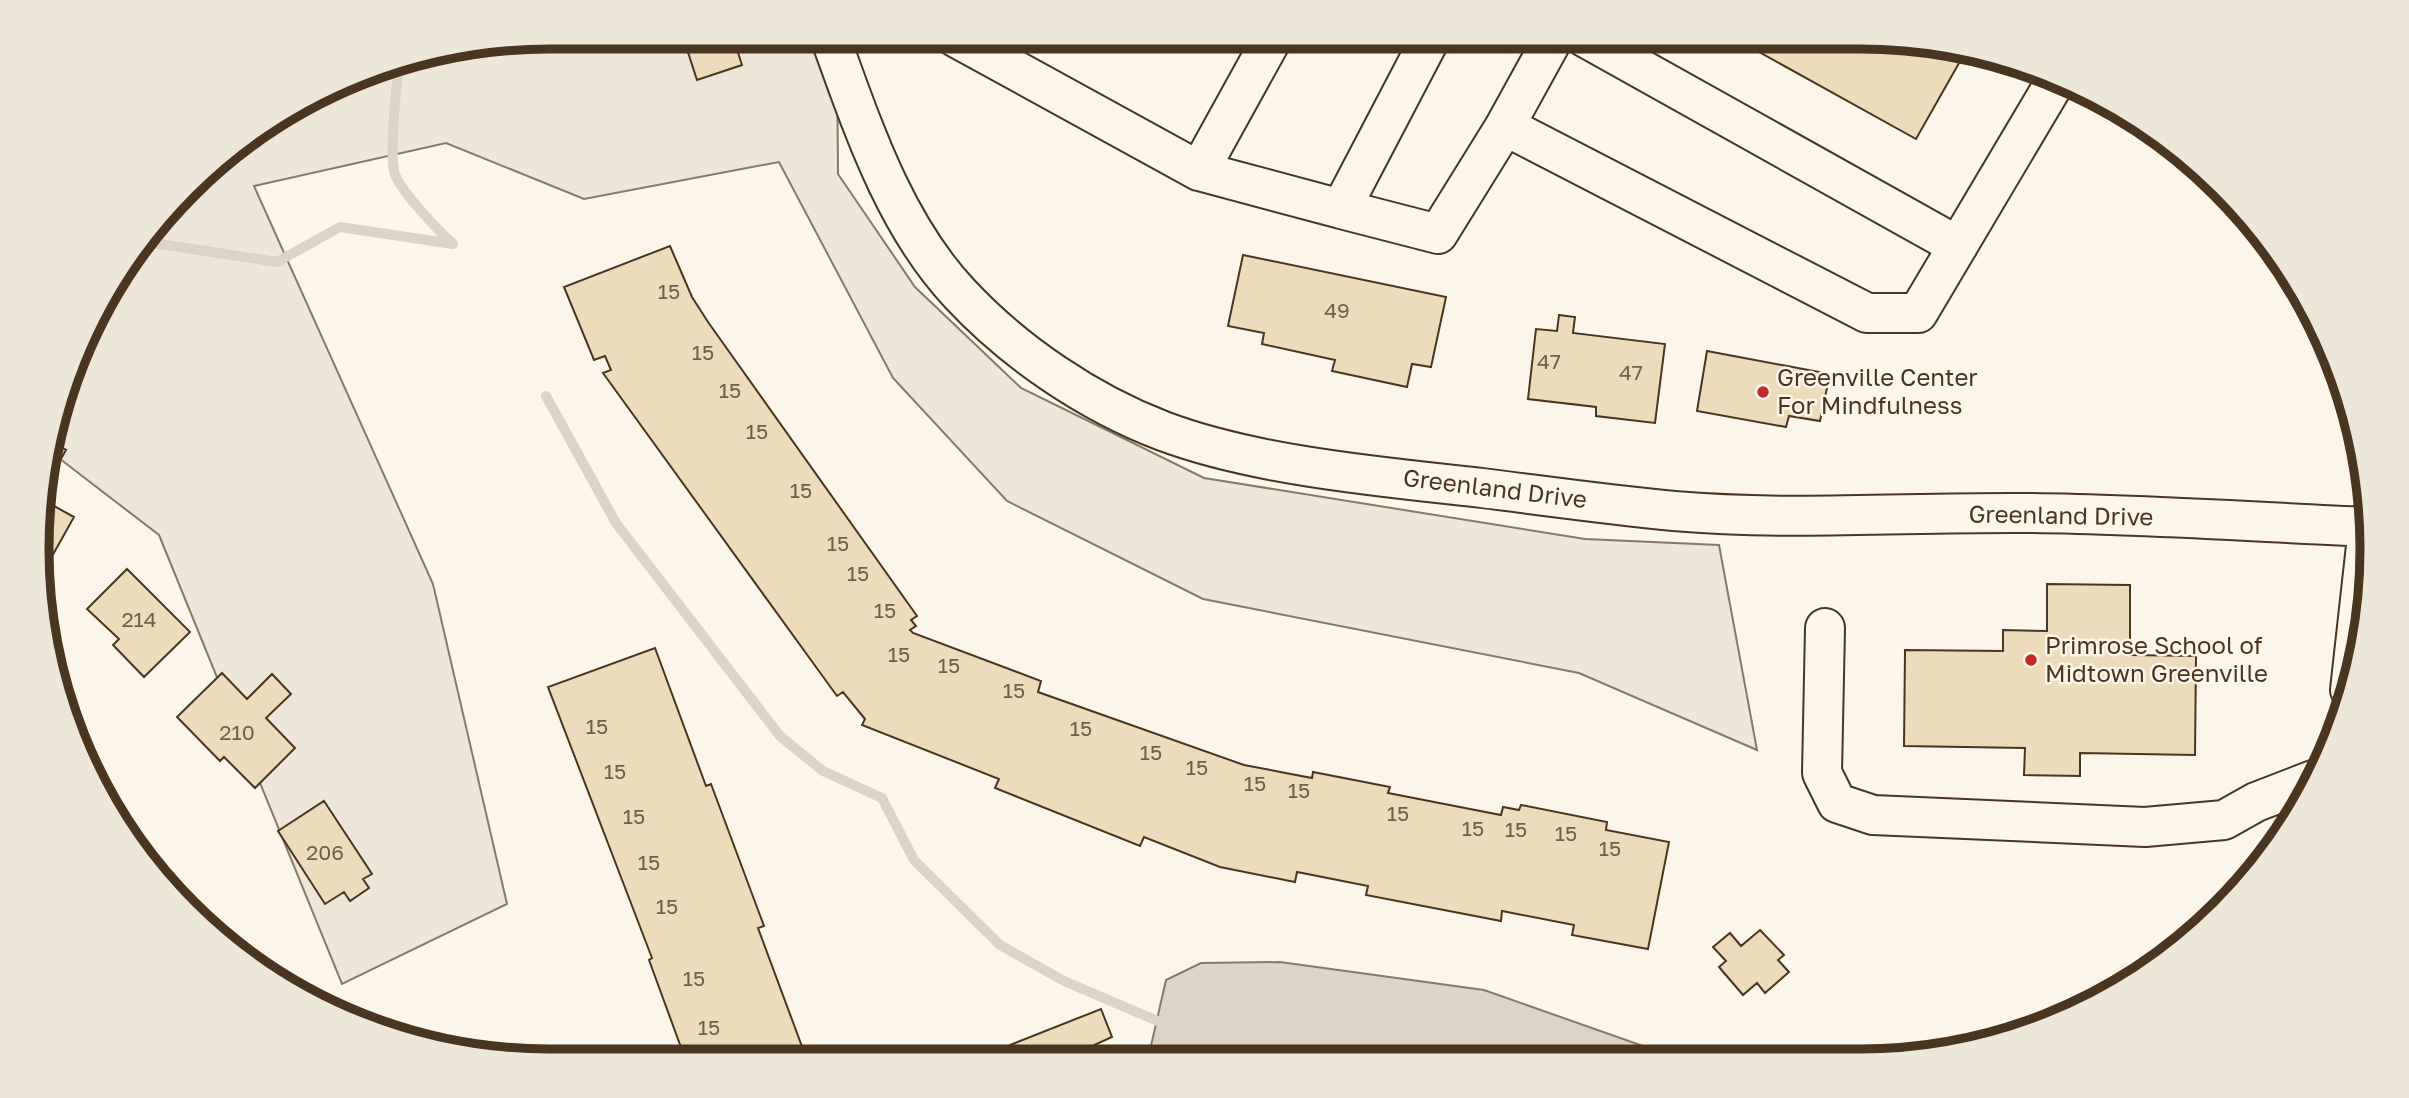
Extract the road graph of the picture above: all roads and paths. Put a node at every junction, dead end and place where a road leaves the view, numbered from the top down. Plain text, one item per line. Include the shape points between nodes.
1 (835, 49) edge
2 (977, 49) edge
3 (1266, 49) edge
4 (1425, 49) edge
5 (1547, 49) edge
6 (1605, 49) edge
7 (2052, 87) edge
8 (1505, 126) junction
9 (1199, 171) junction
10 (1341, 208) junction
11 (1958, 246) junction
12 (2359, 523) edge
13 (1825, 628) dead end
14 (2300, 785) edge

1 - 12 street, Greenland Drive via 889,186 920,242 959,294 1022,350 1089,395 1162,430 1250,456 1677,511 2030,513
2 - 9 street
3 - 9 street
4 - 10 street
5 - 8 street
6 - 11 street
7 - 11 street
8 - 10 street via 1438,234
8 - 11 street via 1867,313 1918,313
9 - 10 street
13 - 14 street via 1822,773 1837,803 1873,815 2145,827 2224,820

